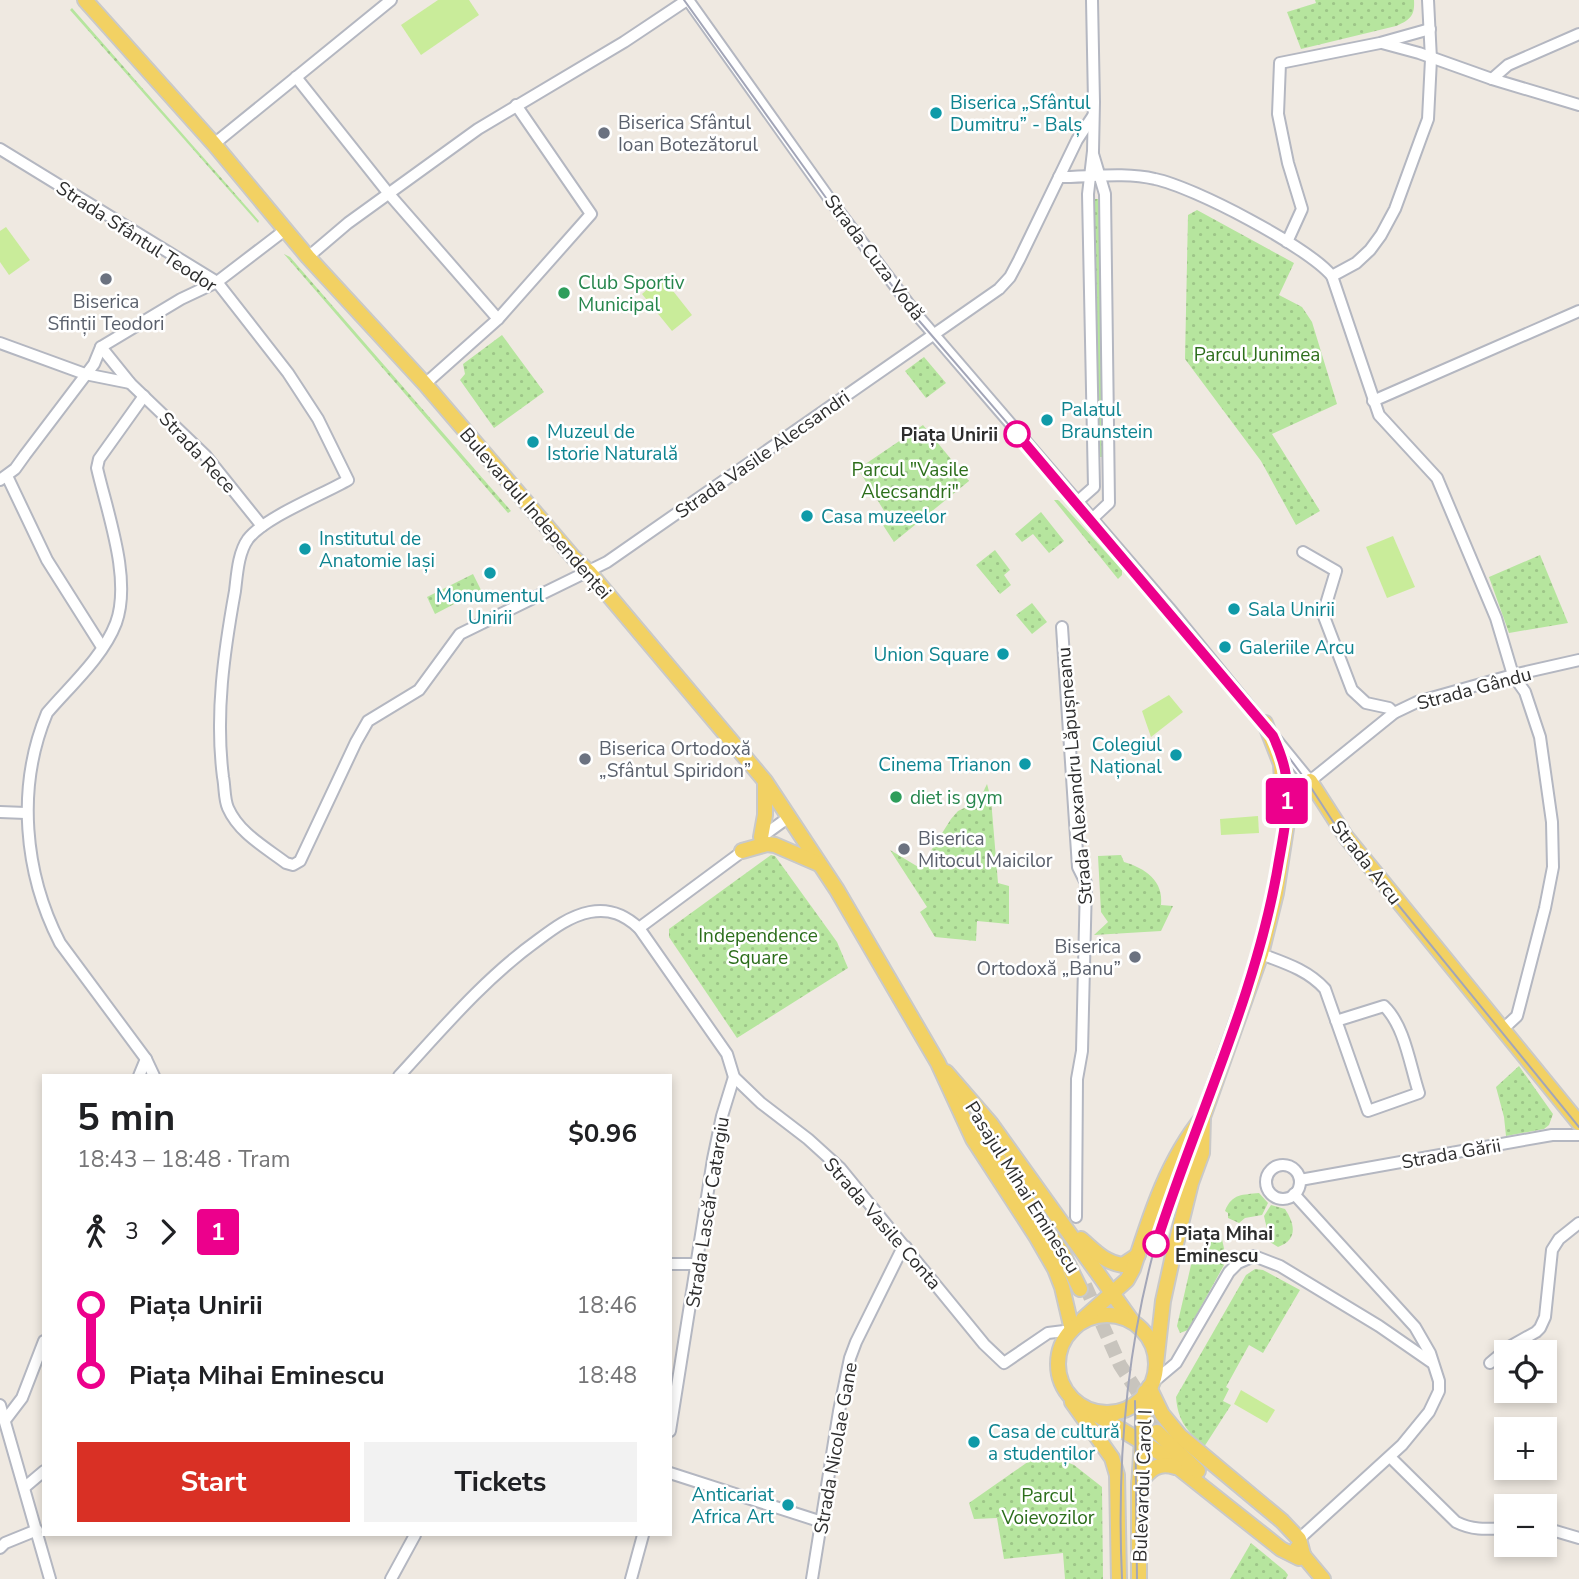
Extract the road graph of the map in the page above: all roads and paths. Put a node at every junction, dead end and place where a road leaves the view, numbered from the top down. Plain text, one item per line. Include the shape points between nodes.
1 (373, 0) edge
2 (391, 0) edge
3 (687, 0) edge
4 (1092, 0) edge
5 (1428, 0) edge
6 (93, 3) edge
7 (375, 13) junction
8 (1430, 29) junction
9 (1579, 34) edge
10 (1380, 43) junction
11 (1431, 58) junction
12 (296, 77) junction
13 (1492, 79) junction
14 (516, 105) junction
15 (1579, 105) edge
16 (1093, 116) junction
17 (214, 144) junction
18 (0, 149) edge
19 (1093, 151) junction
20 (1059, 177) junction
21 (1089, 177) junction
22 (1101, 177) junction
23 (389, 194) junction
24 (285, 230) junction
25 (1287, 242) junction
26 (308, 257) junction
27 (1332, 276) junction
28 (217, 282) junction
29 (1579, 311) edge
30 (499, 319) junction
31 (933, 334) junction
32 (0, 343) edge
33 (101, 347) junction
34 (85, 374) junction
35 (130, 383) junction
36 (425, 384) junction
37 (144, 396) junction
38 (1373, 401) junction
39 (3, 478) edge
40 (1077, 502) junction
41 (1092, 519) junction
42 (262, 526) junction
43 (1303, 552) dead end
44 (589, 572) junction
45 (1062, 627) dead end
46 (103, 647) junction
47 (1579, 660) edge
48 (1513, 675) junction
49 (1394, 713) junction
50 (1265, 723) junction
51 (765, 781) junction
52 (1310, 781) junction
53 (0, 812) edge
54 (26, 813) junction
55 (1329, 813) junction
56 (789, 817) junction
57 (1289, 818) junction
58 (761, 837) junction
59 (741, 851) junction
60 (820, 864) junction
61 (639, 928) junction
62 (1261, 954) junction
63 (1336, 1021) junction
64 (1503, 1029) junction
65 (146, 1059) junction
66 (140, 1074) edge
67 (153, 1074) edge
68 (401, 1074) edge
69 (734, 1077) junction
70 (1553, 1091) junction
71 (956, 1092) junction
72 (1579, 1105) edge
73 (1203, 1117) junction
74 (1579, 1123) edge
75 (1579, 1135) edge
76 (1300, 1180) junction
77 (1294, 1194) junction
78 (1076, 1217) dead end
79 (1060, 1219) junction
80 (1579, 1223) edge
81 (906, 1247) junction
82 (1138, 1255) junction
83 (672, 1264) edge
84 (697, 1264) junction
85 (1082, 1287) tunnel mouth
86 (1112, 1293) junction
87 (1406, 1316) junction
88 (1132, 1321) junction
89 (1379, 1326) junction
90 (1075, 1327) junction
91 (42, 1346) edge
92 (1489, 1363) dead end
93 (1156, 1364) junction
94 (1435, 1365) junction
95 (1062, 1384) junction
96 (1148, 1388) junction
97 (0, 1405) edge
98 (1087, 1409) junction
99 (6, 1419) junction
100 (672, 1419) edge
101 (1160, 1431) tunnel mouth
102 (1142, 1441) junction
103 (1390, 1457) junction
104 (1183, 1470) junction
105 (42, 1473) edge
106 (672, 1474) edge
107 (1139, 1483) junction
108 (25, 1487) junction
109 (822, 1522) junction
110 (1494, 1529) edge
111 (37, 1530) junction
112 (1557, 1532) edge
113 (414, 1536) edge
114 (643, 1536) edge
115 (1579, 1538) edge
116 (1299, 1539) junction
117 (0, 1548) edge
118 (1304, 1559) junction
119 (50, 1579) edge
120 (391, 1579) edge
121 (631, 1579) edge
122 (812, 1579) edge
123 (1119, 1579) edge
124 (1139, 1579) edge
125 (1323, 1579) edge

1 - 7 street
2 - 7 street
3 - 14 street
3 - 31 street, Strada Cuza Vodă
4 - 16 street
5 - 8 street
6 - 17 main road, Bulevardul Independenței
7 - 12 street
8 - 10 street
8 - 11 street
9 - 13 street via 1508,65
10 - 11 street
10 - 25 street via 1280,63 1278,114 1302,209
11 - 13 street
11 - 27 street via 1427,119 1395,209 1370,250
12 - 17 street
12 - 23 street
13 - 15 street
14 - 23 street
14 - 30 street via 591,214
16 - 19 street
16 - 20 street, Strada Vasile Alecsandri
17 - 24 main road, Bulevardul Independenței
18 - 28 street, Strada Sfântul Teodor
19 - 21 street
19 - 22 street
20 - 21 street
20 - 31 street, Strada Vasile Alecsandri via 1010,277
21 - 22 street
21 - 40 street via 1094,487
22 - 25 street via 1143,177 1176,185
22 - 41 street via 1105,194 1109,503
23 - 26 street
23 - 30 street
24 - 26 main road, Bulevardul Independenței
24 - 28 street
25 - 27 street
26 - 36 main road, Bulevardul Independenței
27 - 38 street
28 - 33 street
28 - 42 street, Strada Sfântul Teodor via 288,373 318,419 348,480
29 - 38 street
30 - 36 street
31 - 40 street, Strada Cuza Vodă
31 - 44 street, Strada Vasile Alecsandri
32 - 34 street
33 - 34 street
33 - 35 street, Strada Rece
34 - 35 street
34 - 39 street
35 - 37 street, Strada Rece
36 - 44 main road, Bulevardul Independenței
37 - 42 street, Strada Rece via 205,455
37 - 46 street via 96,468 120,567 116,622
38 - 48 street via 1389,428 1437,478 1496,618
39 - 46 street via 47,560
40 - 41 street, Strada Arcu
41 - 50 street, Strada Arcu
42 - 44 street, Strada Vasile Alecsandri via 240,556 223,669 221,761 227,804 237,823 293,865 300,861 368,721 419,690 460,634
43 - 49 street via 1336,571 1323,614 1352,690 1366,703
44 - 51 main road, Bulevardul Independenței
45 - 78 street, Strada Alexandru Lăpușneanu via 1078,867 1086,883
46 - 54 street via 47,713
47 - 48 street, Strada Gându
48 - 49 street, Strada Gându
48 - 64 street via 1525,692 1540,737 1554,847 1523,999 1517,1016
49 - 52 street, Strada Gându
50 - 52 street, Strada Arcu
50 - 57 main road via 1281,764 1284,812
51 - 56 main road, Bulevardul Independenței
51 - 58 main road
52 - 55 main road, Strada Arcu
52 - 57 main road
53 - 54 street
54 - 65 street via 33,872 53,930
55 - 57 main road via 1312,807
55 - 64 main road, Strada Arcu
56 - 58 street
56 - 60 main road, Bulevardul Independenței
57 - 62 main road
58 - 59 street
59 - 60 main road via 775,845
59 - 61 street
60 - 71 main road, Bulevardul Independenței
61 - 68 street via 629,918 609,911 567,920 481,985
61 - 69 street, Strada Vasile Conta via 727,1054
62 - 63 street via 1315,978 1325,989
62 - 73 main road
63 - 63 street via 1384,1006 1401,1036 1419,1093 1368,1111
64 - 70 main road, Strada Arcu
65 - 66 street
65 - 67 street
69 - 81 street, Strada Vasile Conta via 840,1168
69 - 84 street, Strada Lascăr Catargiu via 717,1138
70 - 72 main road
70 - 74 main road, Strada Arcu
71 - 79 main road via 992,1124
71 - 85 main road, Pasajul Mihai Eminescu via 1061,1241
71 - 90 main road via 973,1139 1055,1269
73 - 82 main road via 1181,1146
73 - 93 main road via 1202,1153 1163,1301
75 - 76 street, Strada Gării via 1552,1135
76 - 77 street
76 - 77 street via 1295,1170 1285,1165 1274,1167 1267,1176 1273,1196 1284,1199
77 - 87 street
79 - 82 main road via 1100,1258 1123,1265
79 - 86 main road
80 - 92 street via 1559,1238 1552,1251 1540,1328
81 - 90 street, Strada Vasile Conta via 1004,1363 1048,1333
81 - 109 street, Strada Nicolae Gane via 882,1286 850,1358
82 - 86 main road via 1127,1280
83 - 84 street
84 - 100 street, Strada Lascăr Catargiu
86 - 88 main road
86 - 90 main road
87 - 89 street via 1396,1331
87 - 94 street
88 - 90 main road via 1098,1316
88 - 93 main road via 1149,1338
89 - 94 street
89 - 96 street via 1280,1266 1254,1256 1229,1272 1176,1363
90 - 95 main road via 1058,1356
91 - 99 street via 22,1398
93 - 96 main road
94 - 103 street via 1438,1391 1429,1412
95 - 98 main road
95 - 123 main road, Bulevardul Carol I via 1112,1458 1118,1475
96 - 98 main road via 1125,1408 1108,1412
96 - 102 main road, Bulevardul Carol I
96 - 116 main road via 1180,1436
97 - 99 street
98 - 102 main road
99 - 108 street
101 - 118 main road via 1271,1523
102 - 104 main road
102 - 107 main road, Bulevardul Carol I
103 - 110 street via 1456,1522 1479,1530
103 - 116 street
104 - 107 main road via 1164,1464
104 - 118 main road via 1281,1549
105 - 108 street
106 - 109 street
107 - 124 main road, Bulevardul Carol I
108 - 111 street
109 - 122 street, Strada Nicolae Gane
111 - 117 street
111 - 119 street
112 - 115 street
113 - 120 street
114 - 121 street
116 - 118 main road
118 - 125 main road

